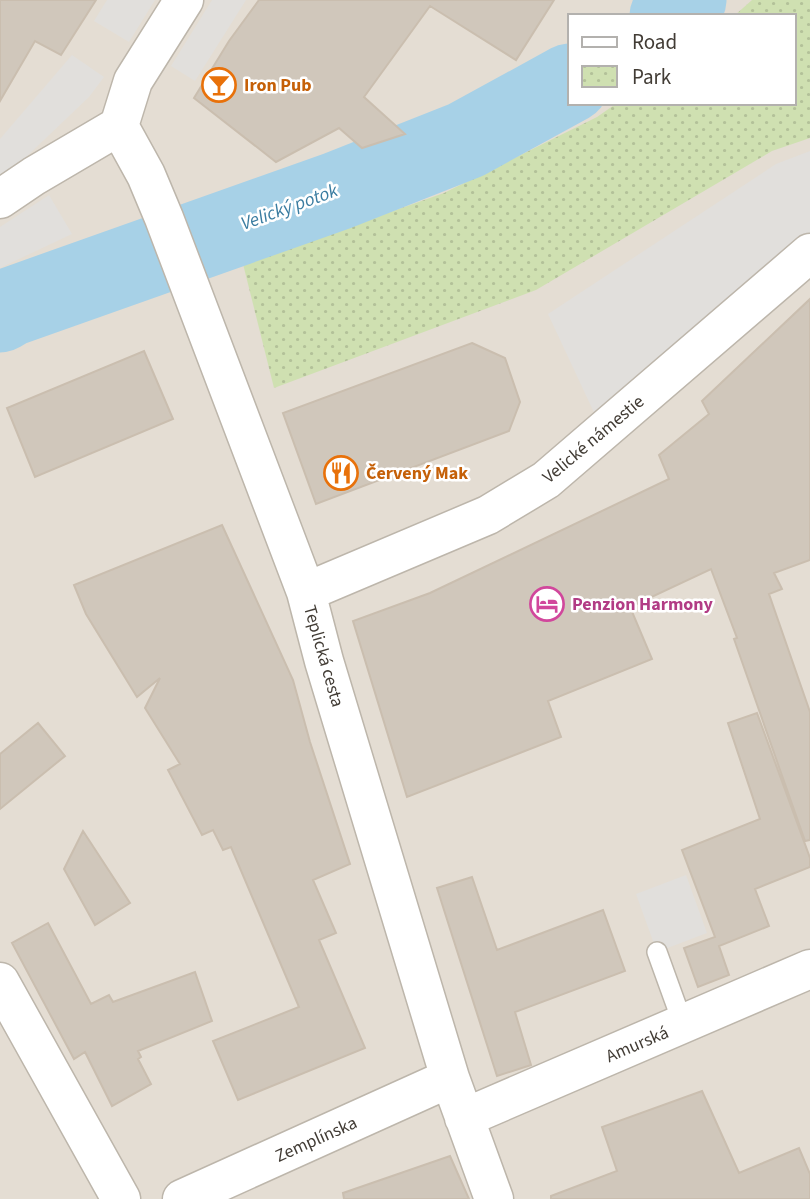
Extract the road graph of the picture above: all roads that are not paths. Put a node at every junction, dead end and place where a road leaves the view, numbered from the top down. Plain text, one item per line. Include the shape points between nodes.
1 (184, 0) edge
2 (119, 126) junction
3 (0, 200) edge
4 (810, 253) edge
5 (306, 592) junction
6 (657, 951) dead end
7 (810, 969) edge
8 (0, 982) edge
9 (683, 1024) junction
10 (450, 1078) junction
11 (464, 1118) junction
12 (121, 1199) edge
13 (182, 1199) edge
14 (494, 1199) edge

1 - 2 street via 133,81
2 - 3 street
2 - 5 street, Teplická cesta via 164,218
4 - 5 street, Velické námestie via 546,480 488,515
5 - 10 street, Teplická cesta
6 - 9 lane
7 - 9 street, Amurská
8 - 12 street
9 - 11 street, Amurská
10 - 11 street, Teplická cesta
10 - 13 street, Zemplínska
11 - 14 street, Teplická cesta

